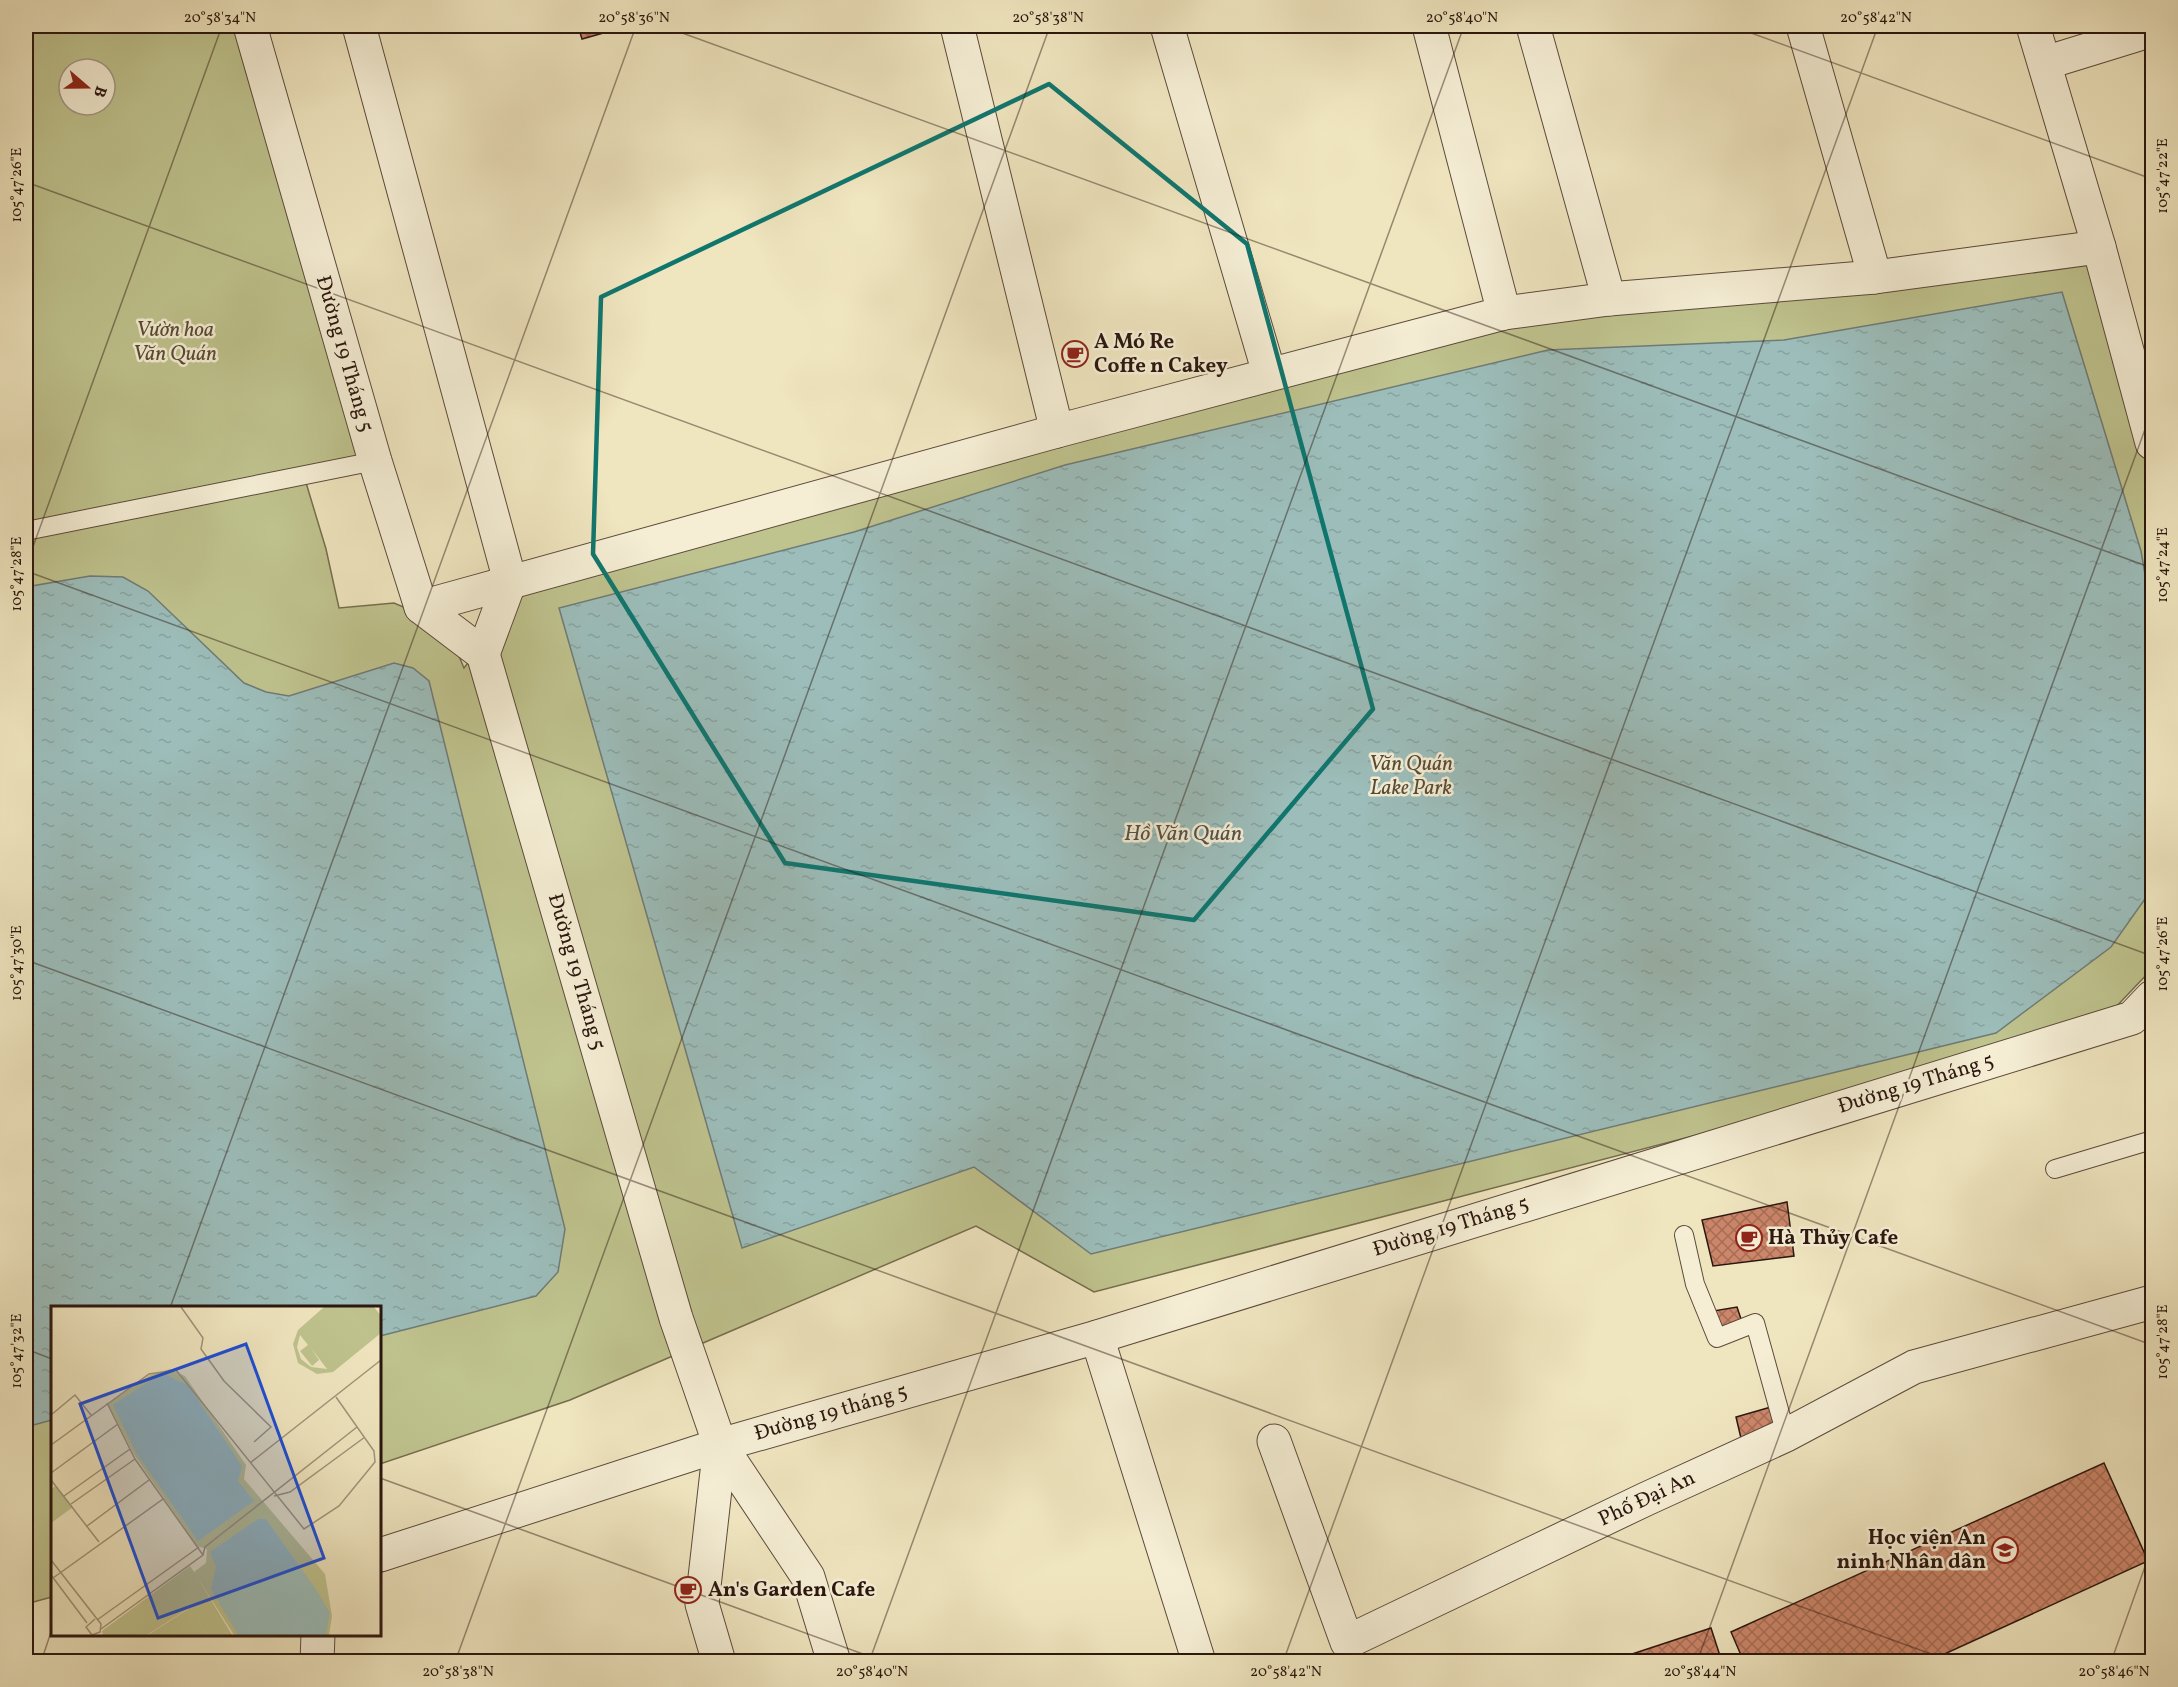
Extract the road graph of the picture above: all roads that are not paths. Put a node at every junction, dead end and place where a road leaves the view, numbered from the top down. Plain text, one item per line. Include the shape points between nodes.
1 (250, 26) edge
2 (359, 26) edge
3 (957, 26) edge
4 (1167, 26) edge
5 (1429, 26) edge
6 (1533, 26) edge
7 (1803, 26) edge
8 (2033, 26) edge
9 (2152, 30) edge
10 (2044, 63) junction
11 (2099, 247) junction
12 (1875, 277) junction
13 (1609, 299) junction
14 (1504, 313) junction
15 (1269, 374) junction
16 (1057, 430) junction
17 (2152, 443) edge
18 (375, 461) junction
19 (26, 531) edge
20 (510, 581) junction
21 (421, 607) junction
22 (483, 654) junction
23 (2146, 1013) edge
24 (2152, 1140) edge
25 (2055, 1169) dead end
26 (1684, 1235) dead end
27 (2152, 1302) edge
28 (1097, 1337) junction
29 (1786, 1435) junction
30 (1274, 1441) dead end
31 (720, 1444) junction
32 (381, 1555) edge
33 (318, 1636) edge
34 (317, 1662) edge
35 (719, 1662) edge
36 (834, 1662) edge
37 (1199, 1662) edge

1 - 18 street, Đường 19 Tháng 5
2 - 20 street
3 - 16 street
4 - 15 street
5 - 14 street
6 - 13 street
7 - 12 street
8 - 10 street
9 - 10 street
10 - 11 street
11 - 12 street
11 - 17 street
12 - 13 street
13 - 14 street
14 - 15 street
15 - 16 street
16 - 20 street
18 - 19 lane
18 - 21 street, Đường 19 Tháng 5
20 - 21 street
20 - 22 street
21 - 22 street
22 - 31 street, Đường 19 Tháng 5 via 676,1318
23 - 28 street, Đường 19 Tháng 5
24 - 25 lane
26 - 29 lane via 1695,1284 1717,1338 1755,1323
27 - 29 street, Phố Đại An via 1914,1367
28 - 31 street, Đường 19 tháng 5
28 - 37 street
29 - 30 street, Phố Đại An via 1347,1642
31 - 32 street, Đường 19 tháng 5
31 - 35 street via 702,1604
31 - 36 street via 808,1577
33 - 34 street

